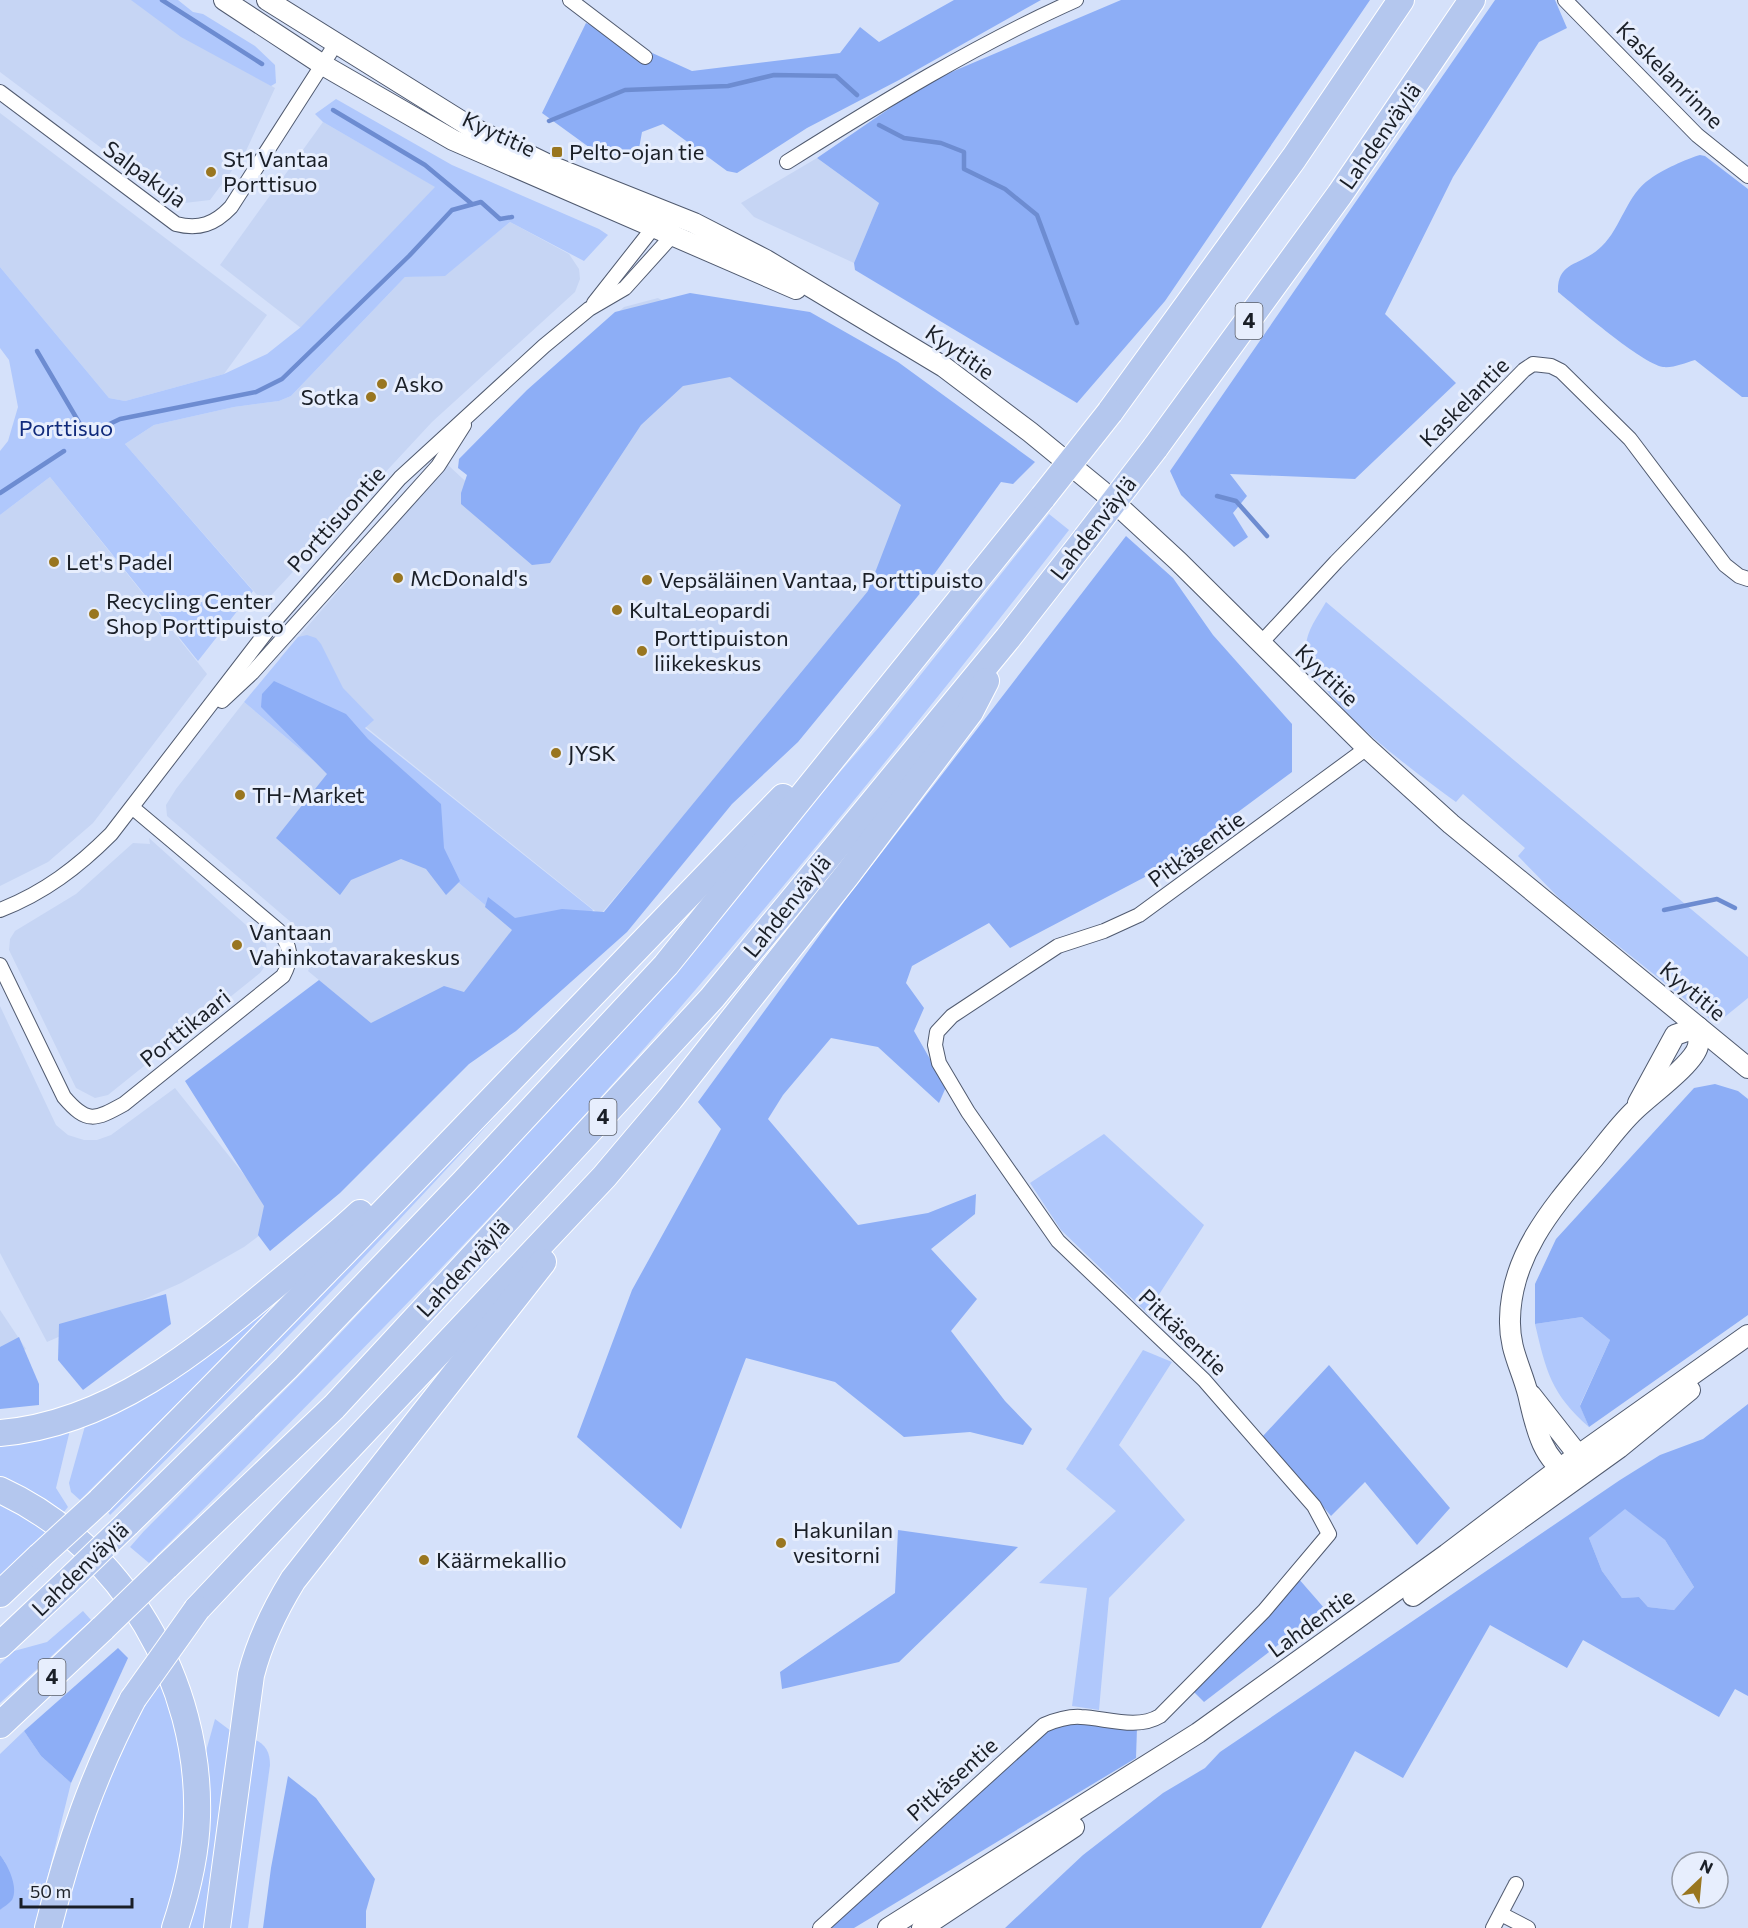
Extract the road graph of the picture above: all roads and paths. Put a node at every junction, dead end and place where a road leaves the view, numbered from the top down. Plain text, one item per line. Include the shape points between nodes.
1 (224, 0) edge
2 (267, 0) edge
3 (570, 0) edge
4 (1076, 0) edge
5 (1401, 0) edge
6 (1472, 0) edge
7 (1565, 0) edge
8 (335, 45) junction
9 (645, 57) dead end
10 (323, 65) junction
11 (0, 92) edge
12 (787, 162) dead end
13 (1748, 176) edge
14 (674, 214) junction
15 (662, 232) junction
16 (589, 309) junction
17 (870, 321) junction
18 (470, 416) junction
19 (1748, 579) edge
20 (1008, 638) junction
21 (1260, 644) junction
22 (202, 719) junction
23 (864, 721) junction
24 (1366, 748) junction
25 (133, 808) junction
26 (0, 910) edge
27 (0, 964) edge
28 (1698, 1027) junction
29 (1748, 1068) edge
30 (470, 1119) junction
31 (604, 1178) junction
32 (1748, 1335) edge
33 (1748, 1343) edge
34 (1527, 1389) junction
35 (0, 1433) edge
36 (1579, 1455) junction
37 (1559, 1469) junction
38 (1577, 1478) junction
39 (0, 1490) edge
40 (0, 1594) edge
41 (0, 1645) edge
42 (0, 1725) edge
43 (1516, 1884) dead end
44 (1500, 1914) junction
45 (48, 1928) edge
46 (175, 1928) edge
47 (216, 1928) edge
48 (820, 1928) edge
49 (888, 1928) edge
50 (922, 1928) edge
51 (1493, 1928) edge
52 (1528, 1928) edge

1 - 10 main road, Kyytitie
2 - 8 main road, Kyytitie
3 - 9 street
4 - 12 street via 941,68
5 - 23 highway, Lahdenväylä, bridge via 1287,168 1110,412
6 - 20 highway, Lahdenväylä / 4, bridge via 1264,301
7 - 13 street, Kaskelanrinne via 1690,128
8 - 10 street, Salpakuja
8 - 14 main road, Kyytitie via 506,146
10 - 11 street, Salpakuja via 231,207 210,225 193,228 171,221
10 - 15 main road, Kyytitie via 453,140
14 - 15 street, Porttisuontie
14 - 17 main road, Kyytitie via 766,260
15 - 16 street, Porttisuontie
15 - 16 street, Porttisuontie via 625,288
15 - 17 main road, Kyytitie
16 - 18 street, Porttisuontie
17 - 21 main road, Kyytitie via 944,367 1102,491
18 - 22 street, Porttisuontie via 418,489 252,673
18 - 22 street, Porttisuontie via 425,453 358,523 274,622
19 - 21 street, Kaskelantie via 1725,565 1614,421 1561,371 1533,364
20 - 31 highway via 970,712 840,885
20 - 42 highway, Lahdenväylä / 4, bridge via 704,1007 333,1407
21 - 24 main road, Kyytitie
22 - 25 street, Porttisuontie
23 - 30 highway via 787,794
23 - 41 highway, Lahdenväylä, bridge via 658,973 464,1182 286,1368
24 - 28 main road, Kyytitie via 1459,831
24 - 48 street, Pitkäsentie via 1139,915 1058,946 961,1010 942,1024 935,1045 939,1063 968,1112 1058,1241 1204,1380 1314,1506 1329,1534 1264,1611 1160,1716 1150,1723 1080,1717 1061,1718 1044,1725
25 - 26 street, Porttisuontie via 82,862 57,881
25 - 27 street, Porttikaari via 278,930 291,953 283,976 124,1104 92,1117 77,1113 64,1097
28 - 29 main road, Kyytitie
28 - 34 main road via 1675,1035 1634,1110 1526,1248 1517,1270 1510,1320 1512,1345
30 - 35 highway via 240,1315 155,1377 92,1410 57,1422
30 - 40 highway, bridge via 254,1346 100,1501
31 - 45 highway, bridge via 197,1609 133,1699 103,1755 79,1819
31 - 47 highway via 522,1291 293,1580 272,1615 250,1676
32 - 36 main road, Lahdentie
33 - 38 main road, Lahdentie
34 - 36 main road
34 - 37 main road via 1538,1438
36 - 37 main road, Lahdentie
36 - 38 main road
37 - 38 main road
37 - 49 main road, Lahdentie via 1198,1733
38 - 50 main road, Lahdentie via 1361,1633
39 - 46 highway via 48,1516 79,1540 104,1567 156,1641 173,1679 189,1733 196,1774 197,1818 193,1860
43 - 44 street
44 - 51 street
44 - 52 street

